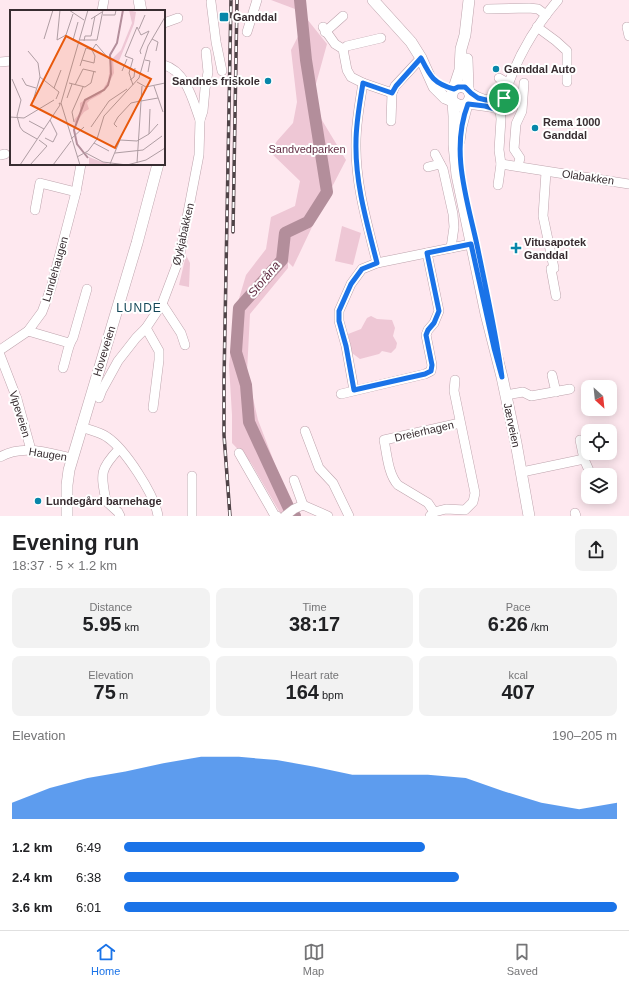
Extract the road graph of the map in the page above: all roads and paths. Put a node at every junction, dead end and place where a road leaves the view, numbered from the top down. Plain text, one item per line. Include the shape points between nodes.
1 (104, 0) edge
2 (139, 0) edge
3 (257, 0) edge
4 (373, 0) edge
5 (469, 0) edge
6 (558, 0) edge
7 (211, 2) dead end
8 (102, 10) edge
9 (141, 10) edge
10 (488, 10) dead end
11 (546, 15) junction
12 (343, 16) dead end
13 (178, 18) dead end
14 (165, 23) edge
15 (537, 27) junction
16 (247, 32) dead end
17 (465, 35) junction
18 (381, 38) dead end
19 (343, 49) junction
20 (206, 52) dead end
21 (421, 58) junction
22 (10, 61) edge
23 (0, 62) edge
24 (165, 65) edge
25 (222, 70) dead end
26 (430, 75) junction
27 (498, 78) dead end
28 (567, 82) dead end
29 (363, 83) junction
30 (524, 83) dead end
31 (509, 84) junction
32 (454, 89) junction
33 (392, 93) junction
34 (469, 98) junction
35 (452, 102) junction
36 (499, 104) junction
37 (200, 120) junction
38 (391, 121) dead end
39 (435, 154) dead end
40 (440, 164) junction
41 (501, 164) junction
42 (81, 165) edge
43 (158, 165) edge
44 (518, 166) junction
45 (428, 167) dead end
46 (546, 172) junction
47 (629, 184) edge
48 (498, 185) dead end
49 (76, 192) junction
50 (35, 210) dead end
51 (471, 244) junction
52 (451, 248) junction
53 (427, 253) junction
54 (377, 263) junction
55 (87, 289) dead end
56 (556, 296) dead end
57 (162, 304) junction
58 (146, 328) junction
59 (28, 331) junction
60 (69, 343) junction
61 (185, 345) dead end
62 (0, 350) edge
63 (0, 356) edge
64 (64, 368) dead end
65 (552, 374) dead end
66 (502, 377) junction
67 (455, 380) dead end
68 (570, 389) dead end
69 (354, 390) junction
70 (556, 392) junction
71 (341, 394) dead end
72 (506, 395) junction
73 (99, 398) dead end
74 (152, 408) dead end
75 (460, 423) junction
76 (81, 427) junction
77 (305, 431) dead end
78 (580, 440) dead end
79 (581, 445) edge
80 (119, 449) junction
81 (31, 450) junction
82 (240, 453) dead end
83 (0, 457) edge
84 (72, 458) junction
85 (581, 460) edge
86 (522, 472) junction
87 (192, 476) dead end
88 (294, 480) dead end
89 (304, 505) junction
90 (289, 513) edge
91 (432, 514) edge
92 (67, 516) edge
93 (120, 516) edge
94 (158, 516) edge
95 (192, 516) edge
96 (277, 516) edge
97 (328, 516) edge
98 (350, 516) edge
99 (529, 516) edge
100 (536, 516) edge

1 - 8 street
2 - 9 main road
3 - 16 street
4 - 21 main road via 407,36
5 - 17 main road, Jærveien
6 - 11 street
7 - 25 street
10 - 11 street via 529,8 538,9
11 - 15 street
12 - 19 street via 324,29 335,44
13 - 14 street
15 - 28 street via 567,51
15 - 31 street via 520,55
17 - 32 main road, Jærveien via 460,70
17 - 34 main road, Jærveien
18 - 19 street
19 - 29 street via 351,77
20 - 37 street, Øykjabakken via 208,72
21 - 26 main road
21 - 33 street
22 - 23 street
24 - 37 street, Øykjabakken via 172,67 179,74
26 - 32 main road via 439,83
26 - 35 main road via 434,87
27 - 31 street
29 - 33 street
29 - 54 street via 356,142 358,178
30 - 44 street via 522,111 516,124 514,150 520,158
31 - 36 street
32 - 34 main road via 461,86
32 - 35 main road
33 - 38 street
34 - 35 main road via 460,106
34 - 36 street
34 - 66 main road, Jærveien via 459,139 460,157
35 - 51 main road, Jærveien via 455,159
36 - 41 street via 501,119 498,150
37 - 57 street, Øykjabakken via 200,155 179,259
39 - 40 street
40 - 45 street
40 - 52 street via 453,214
41 - 44 street, Olabakken
41 - 48 street
42 - 49 street, Lundehaugen
43 - 76 main road, Hoveveien via 137,243
44 - 46 street, Olabakken
46 - 47 street, Olabakken
46 - 56 street, Olabakken via 543,216 554,268 551,270
49 - 50 street via 40,183
49 - 59 street, Lundehaugen via 51,288 42,312
51 - 52 street
51 - 66 main road, Jærveien
52 - 53 street
53 - 54 street
53 - 69 street via 439,311 426,335 431,371
54 - 69 street via 362,269 351,284 339,311
55 - 60 street via 73,338
57 - 58 street, Øykjabakken
57 - 61 street via 181,333
58 - 73 street, Øykjabakken via 118,361
58 - 74 street via 159,351
59 - 60 street
59 - 62 street, Lundehaugen
60 - 64 street
63 - 81 street, Vipeveien via 17,399
65 - 70 street
66 - 72 main road, Jærveien
67 - 75 street, Dreierhagen via 454,391
68 - 70 street
69 - 71 street
70 - 72 street via 531,396 523,392
72 - 86 main road, Jærveien
75 - 91 street, Dreierhagen via 475,493 473,502 465,510 446,509
75 - 91 street, Dreierhagen via 384,440 395,482 428,503
76 - 80 street via 109,438
76 - 84 main road, Hoveveien
77 - 98 street via 319,468 333,483
78 - 79 street
80 - 93 street via 105,466 102,479 106,501
80 - 94 street via 146,485
81 - 83 street, Haugen via 11,452
81 - 84 street, Haugen
82 - 96 street
84 - 92 main road, Hoveveien via 67,485
85 - 86 street
86 - 99 main road, Jærveien
86 - 100 main road, Jærveien
87 - 95 street
88 - 89 street
89 - 90 street
89 - 97 street

